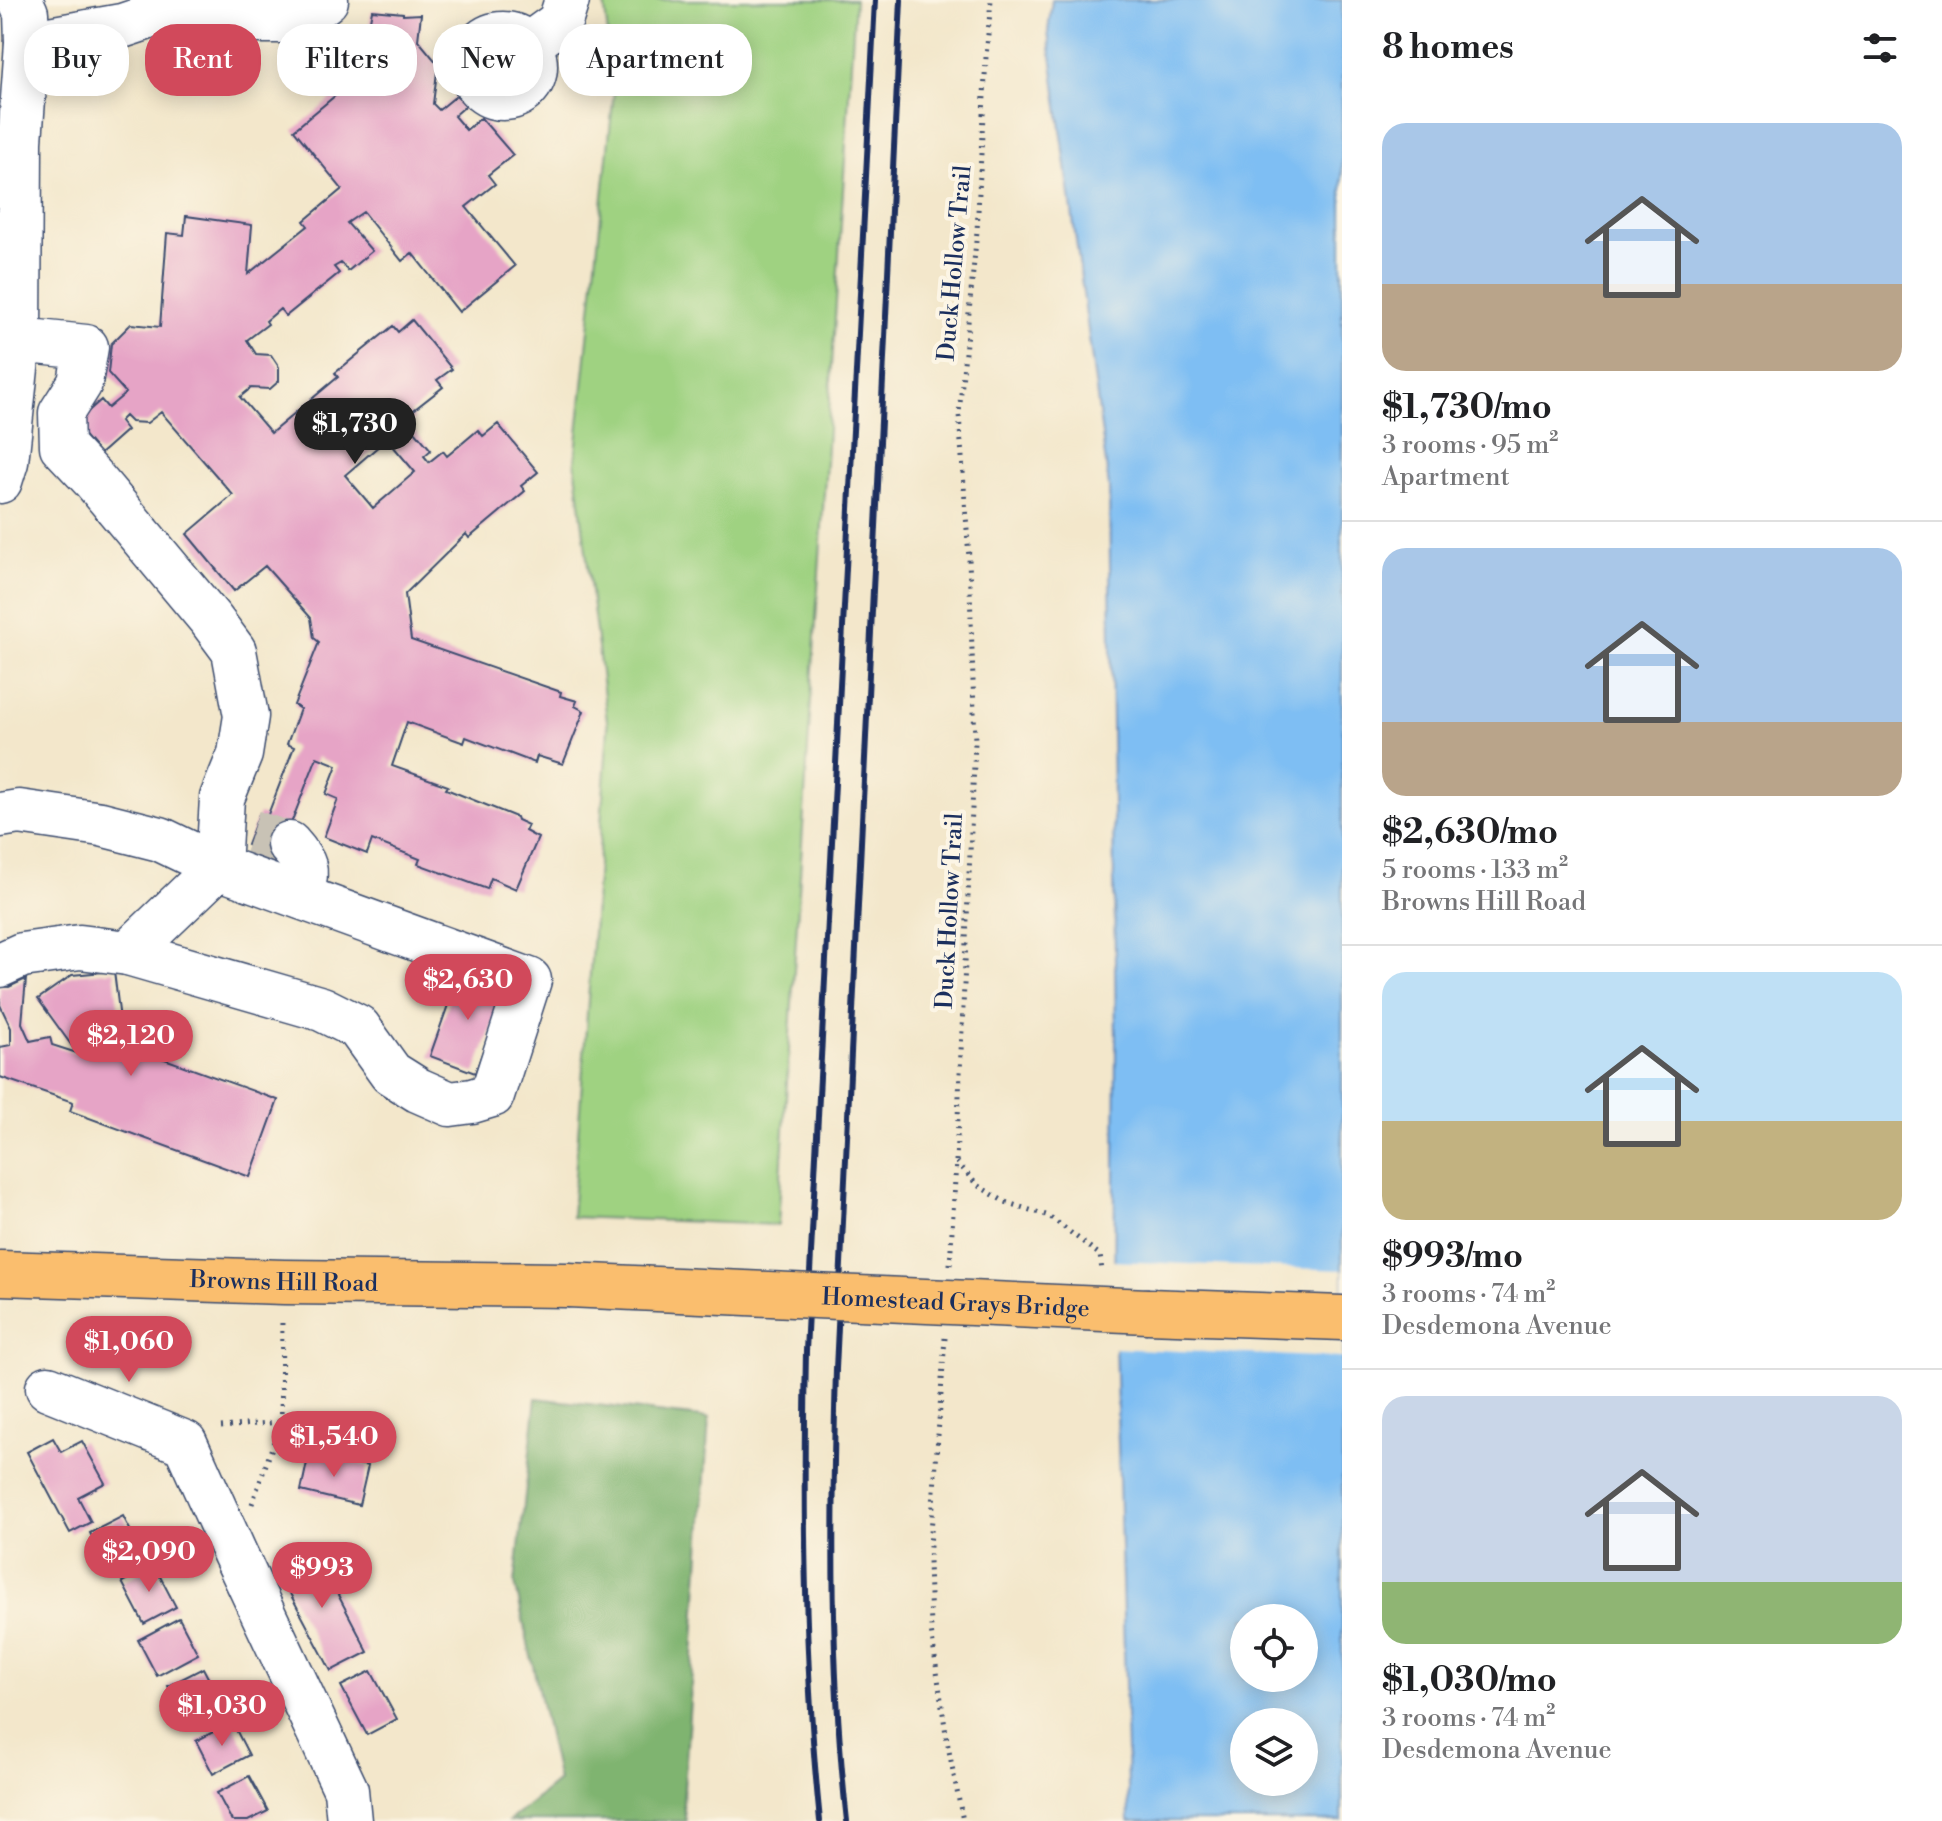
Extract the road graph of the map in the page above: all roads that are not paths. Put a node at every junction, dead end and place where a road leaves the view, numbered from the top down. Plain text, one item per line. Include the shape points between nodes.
1 (20, 0) edge
2 (326, 0) edge
3 (567, 0) edge
4 (194, 1) edge
5 (26, 24) edge
6 (128, 24) edge
7 (543, 34) edge
8 (24, 85) edge
9 (19, 340) junction
10 (0, 481) edge
11 (0, 815) edge
12 (246, 824) junction
13 (160, 839) junction
14 (218, 867) junction
15 (302, 897) junction
16 (128, 953) junction
17 (0, 965) edge
18 (0, 1273) edge
19 (568, 1285) joint
20 (1342, 1318) edge
21 (48, 1388) dead end
22 (349, 1821) edge

1 - 5 street
2 - 4 street via 299,21 242,21
3 - 7 street via 560,22
4 - 6 street
8 - 9 street
9 - 10 street
9 - 12 street via 86,347 80,383 61,413 62,446 234,651 246,716 240,754
11 - 13 street via 19,812 101,824
12 - 13 street
12 - 14 street
12 - 15 street via 302,858
13 - 14 street
14 - 15 street
14 - 16 street
15 - 16 street via 529,980 492,1095 450,1104 391,1073 358,1027 322,1009
16 - 17 street via 80,947 22,955
18 - 19 main road, Browns Hill Road
19 - 20 main road, Homestead Grays Bridge, bridge
21 - 22 street via 185,1443 346,1790

